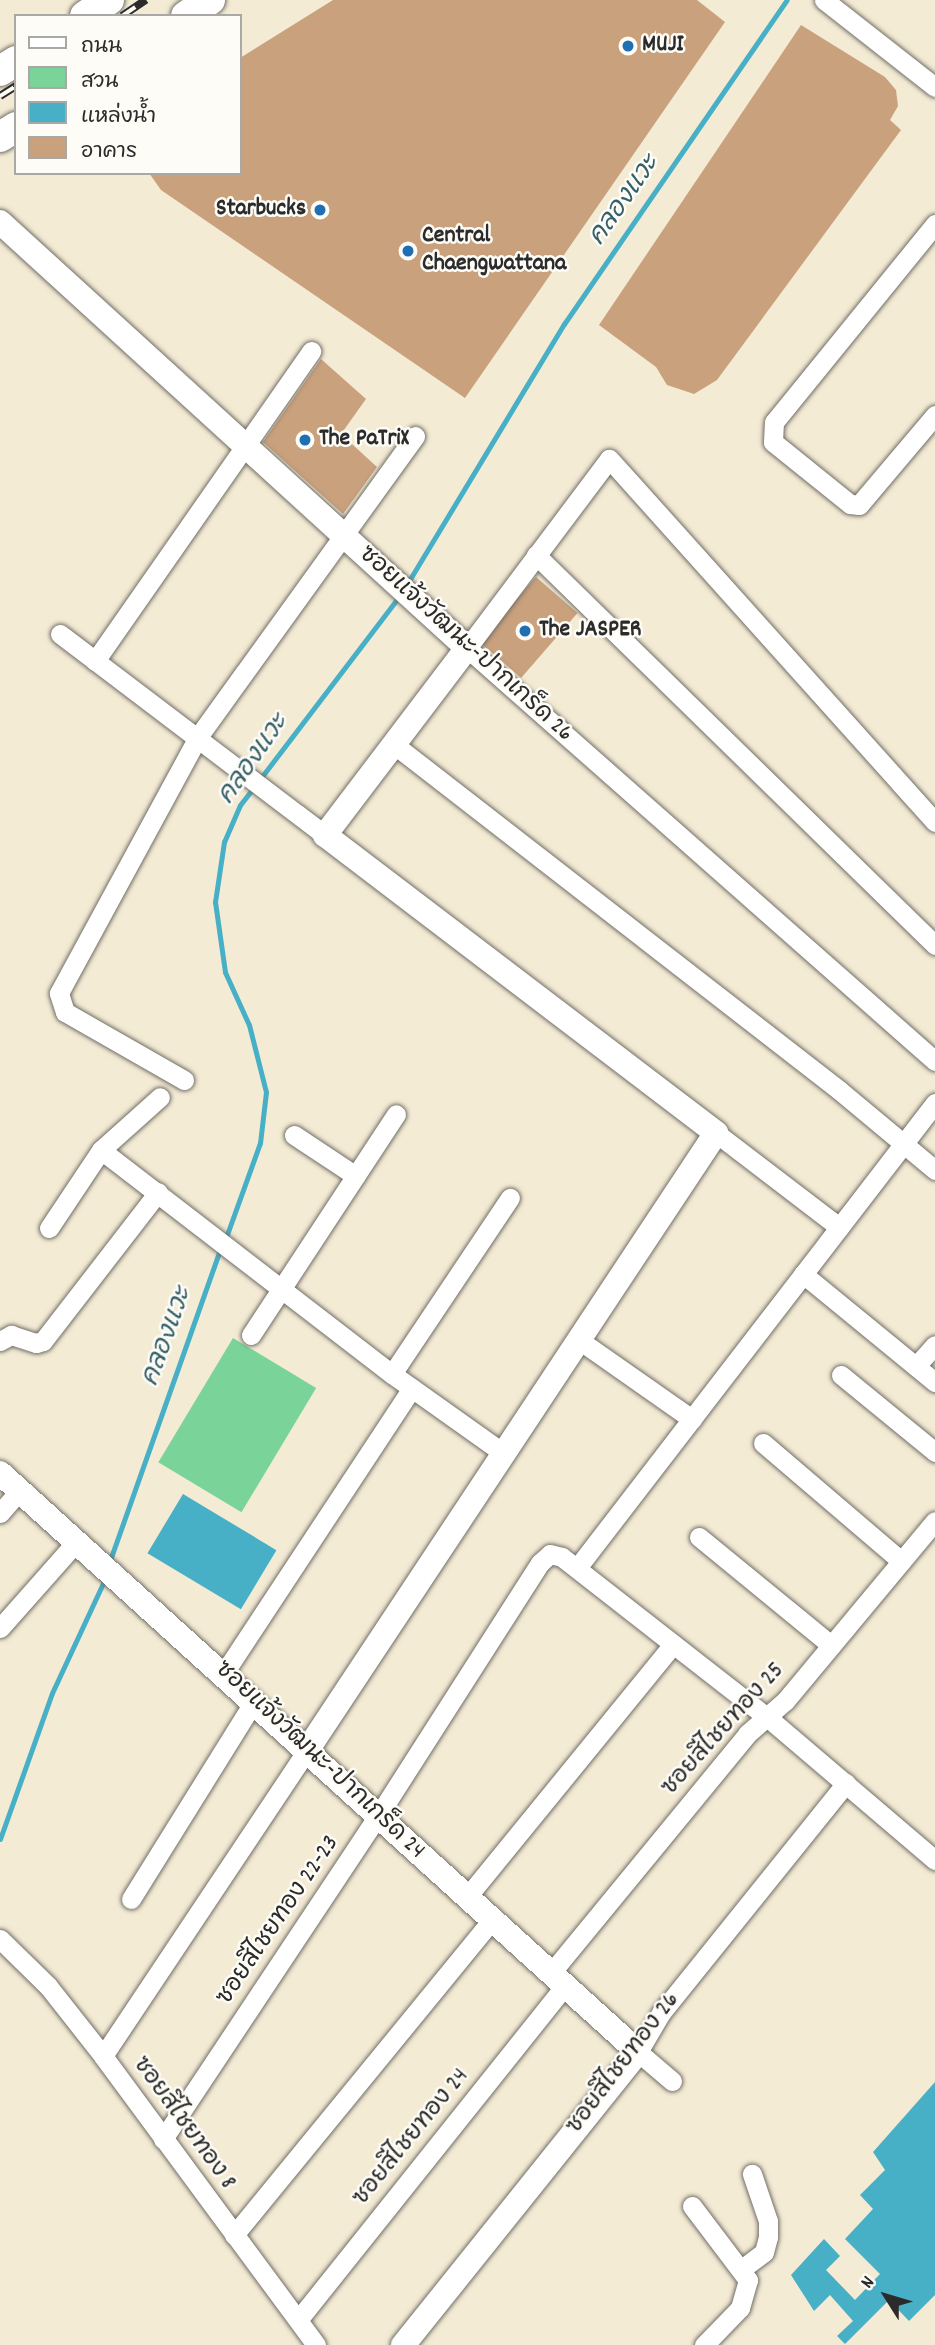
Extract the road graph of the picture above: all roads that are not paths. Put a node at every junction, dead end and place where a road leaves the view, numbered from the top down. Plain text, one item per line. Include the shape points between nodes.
1 (109, 0) edge
2 (210, 0) edge
3 (824, 0) edge
4 (88, 14) edge
5 (189, 14) edge
6 (935, 87) edge
7 (0, 222) edge
8 (935, 224) edge
9 (311, 351) dead end
10 (935, 415) edge
11 (415, 436) dead end
12 (244, 446) junction
13 (341, 535) junction
14 (536, 555) junction
15 (60, 634) dead end
16 (467, 648) junction
17 (95, 661) junction
18 (198, 737) junction
19 (396, 746) junction
20 (935, 821) edge
21 (325, 835) junction
22 (935, 945) edge
23 (935, 1061) edge
24 (184, 1080) dead end
25 (160, 1097) dead end
26 (935, 1103) edge
27 (396, 1114) dead end
28 (716, 1133) junction
29 (294, 1135) dead end
30 (903, 1144) junction
31 (102, 1150) junction
32 (935, 1170) edge
33 (356, 1176) junction
34 (158, 1192) junction
35 (510, 1198) dead end
36 (839, 1227) junction
37 (49, 1228) dead end
38 (803, 1274) junction
39 (283, 1286) junction
40 (251, 1335) dead end
41 (579, 1340) junction
42 (0, 1341) edge
43 (935, 1345) edge
44 (916, 1366) junction
45 (392, 1374) junction
46 (841, 1375) dead end
47 (935, 1382) edge
48 (412, 1388) junction
49 (692, 1419) junction
50 (763, 1443) dead end
51 (935, 1452) edge
52 (503, 1453) junction
53 (0, 1473) edge
54 (20, 1490) junction
55 (0, 1513) edge
56 (935, 1521) edge
57 (699, 1537) dead end
58 (77, 1541) junction
59 (901, 1561) junction
60 (576, 1568) junction
61 (0, 1628) edge
62 (673, 1644) junction
63 (831, 1645) junction
64 (223, 1673) junction
65 (253, 1703) junction
66 (767, 1717) junction
67 (306, 1752) junction
68 (846, 1783) junction
69 (378, 1816) junction
70 (935, 1860) edge
71 (467, 1897) junction
72 (131, 1899) dead end
73 (492, 1920) junction
74 (0, 1939) edge
75 (558, 1980) junction
76 (638, 2052) junction
77 (103, 2056) junction
78 (671, 2081) dead end
79 (163, 2139) junction
80 (752, 2174) dead end
81 (692, 2206) dead end
82 (234, 2235) junction
83 (743, 2268) junction
84 (298, 2320) junction
85 (316, 2345) edge
86 (402, 2345) edge
87 (704, 2345) edge

1 - 4 main road
2 - 5 main road
3 - 6 street
7 - 12 street, ซอยแจ้งวัฒนะ-ปากเกร็ด 26
8 - 10 street via 771,432 773,442 850,504 859,505
9 - 12 street
11 - 13 street
12 - 13 street, ซอยแจ้งวัฒนะ-ปากเกร็ด 26
12 - 17 street
13 - 16 street, ซอยแจ้งวัฒนะ-ปากเกร็ด 26
13 - 18 street
14 - 16 street
14 - 20 street via 608,460
14 - 22 street
15 - 17 street
16 - 19 street
16 - 23 street, ซอยแจ้งวัฒนะ-ปากเกร็ด 26
17 - 18 street
18 - 21 street
18 - 24 street via 59,993 65,1012
19 - 21 street
19 - 30 street
21 - 28 street
25 - 31 street
26 - 30 street
27 - 33 street
28 - 36 street
28 - 41 street
29 - 33 street
30 - 32 street
30 - 36 street
31 - 34 street
31 - 37 street
33 - 39 street
34 - 39 street
34 - 42 street via 48,1336 36,1343 10,1335
35 - 45 street
36 - 38 street
38 - 44 street
38 - 49 street
39 - 40 street
39 - 45 street
41 - 49 street
41 - 52 street
43 - 44 street
44 - 47 street
45 - 48 street
46 - 51 street
48 - 52 street
48 - 64 street
49 - 60 street
50 - 59 street
52 - 67 street
53 - 54 street, ซอยแจ้งวัฒนะ-ปากเกร็ด 24
54 - 55 street
54 - 58 street, ซอยแจ้งวัฒนะ-ปากเกร็ด 24
56 - 59 street, ซอยสีไชยทอง 25
57 - 63 street
58 - 61 street
58 - 64 street, ซอยแจ้งวัฒนะ-ปากเกร็ด 24
59 - 63 street, ซอยสีไชยทอง 25
60 - 62 street
60 - 69 street, ซอยสีไชยทอง 22-23 via 550,1554 540,1563
62 - 66 street
62 - 71 street
63 - 66 street, ซอยสีไชยทอง 25
64 - 65 street, ซอยแจ้งวัฒนะ-ปากเกร็ด 24
65 - 67 street, ซอยแจ้งวัฒนะ-ปากเกร็ด 24
65 - 72 street
66 - 68 street
66 - 75 street, ซอยสีไชยทอง 25 via 747,1734
67 - 69 street, ซอยแจ้งวัฒนะ-ปากเกร็ด 24
67 - 77 street
68 - 70 street
68 - 76 street, ซอยสีไชยทอง 26 via 662,2013
69 - 71 street, ซอยแจ้งวัฒนะ-ปากเกร็ด 24
69 - 79 street, ซอยสีไชยทอง 22-23
71 - 73 street, ซอยแจ้งวัฒนะ-ปากเกร็ด 24
73 - 75 street, ซอยแจ้งวัฒนะ-ปากเกร็ด 24
73 - 82 street
74 - 77 street, ซอยสีไชยทอง 8 via 48,1986
75 - 76 street, ซอยแจ้งวัฒนะ-ปากเกร็ด 24
75 - 84 street, ซอยสีไชยทอง 24
76 - 78 street
76 - 86 street, ซอยสีไชยทอง 26
77 - 79 street, ซอยสีไชยทอง 8
79 - 82 street, ซอยสีไชยทอง 8
80 - 83 street via 768,2221 768,2237 764,2252
81 - 83 street
82 - 84 street, ซอยสีไชยทอง 8
83 - 87 street via 748,2280 740,2308
84 - 85 street, ซอยสีไชยทอง 8

